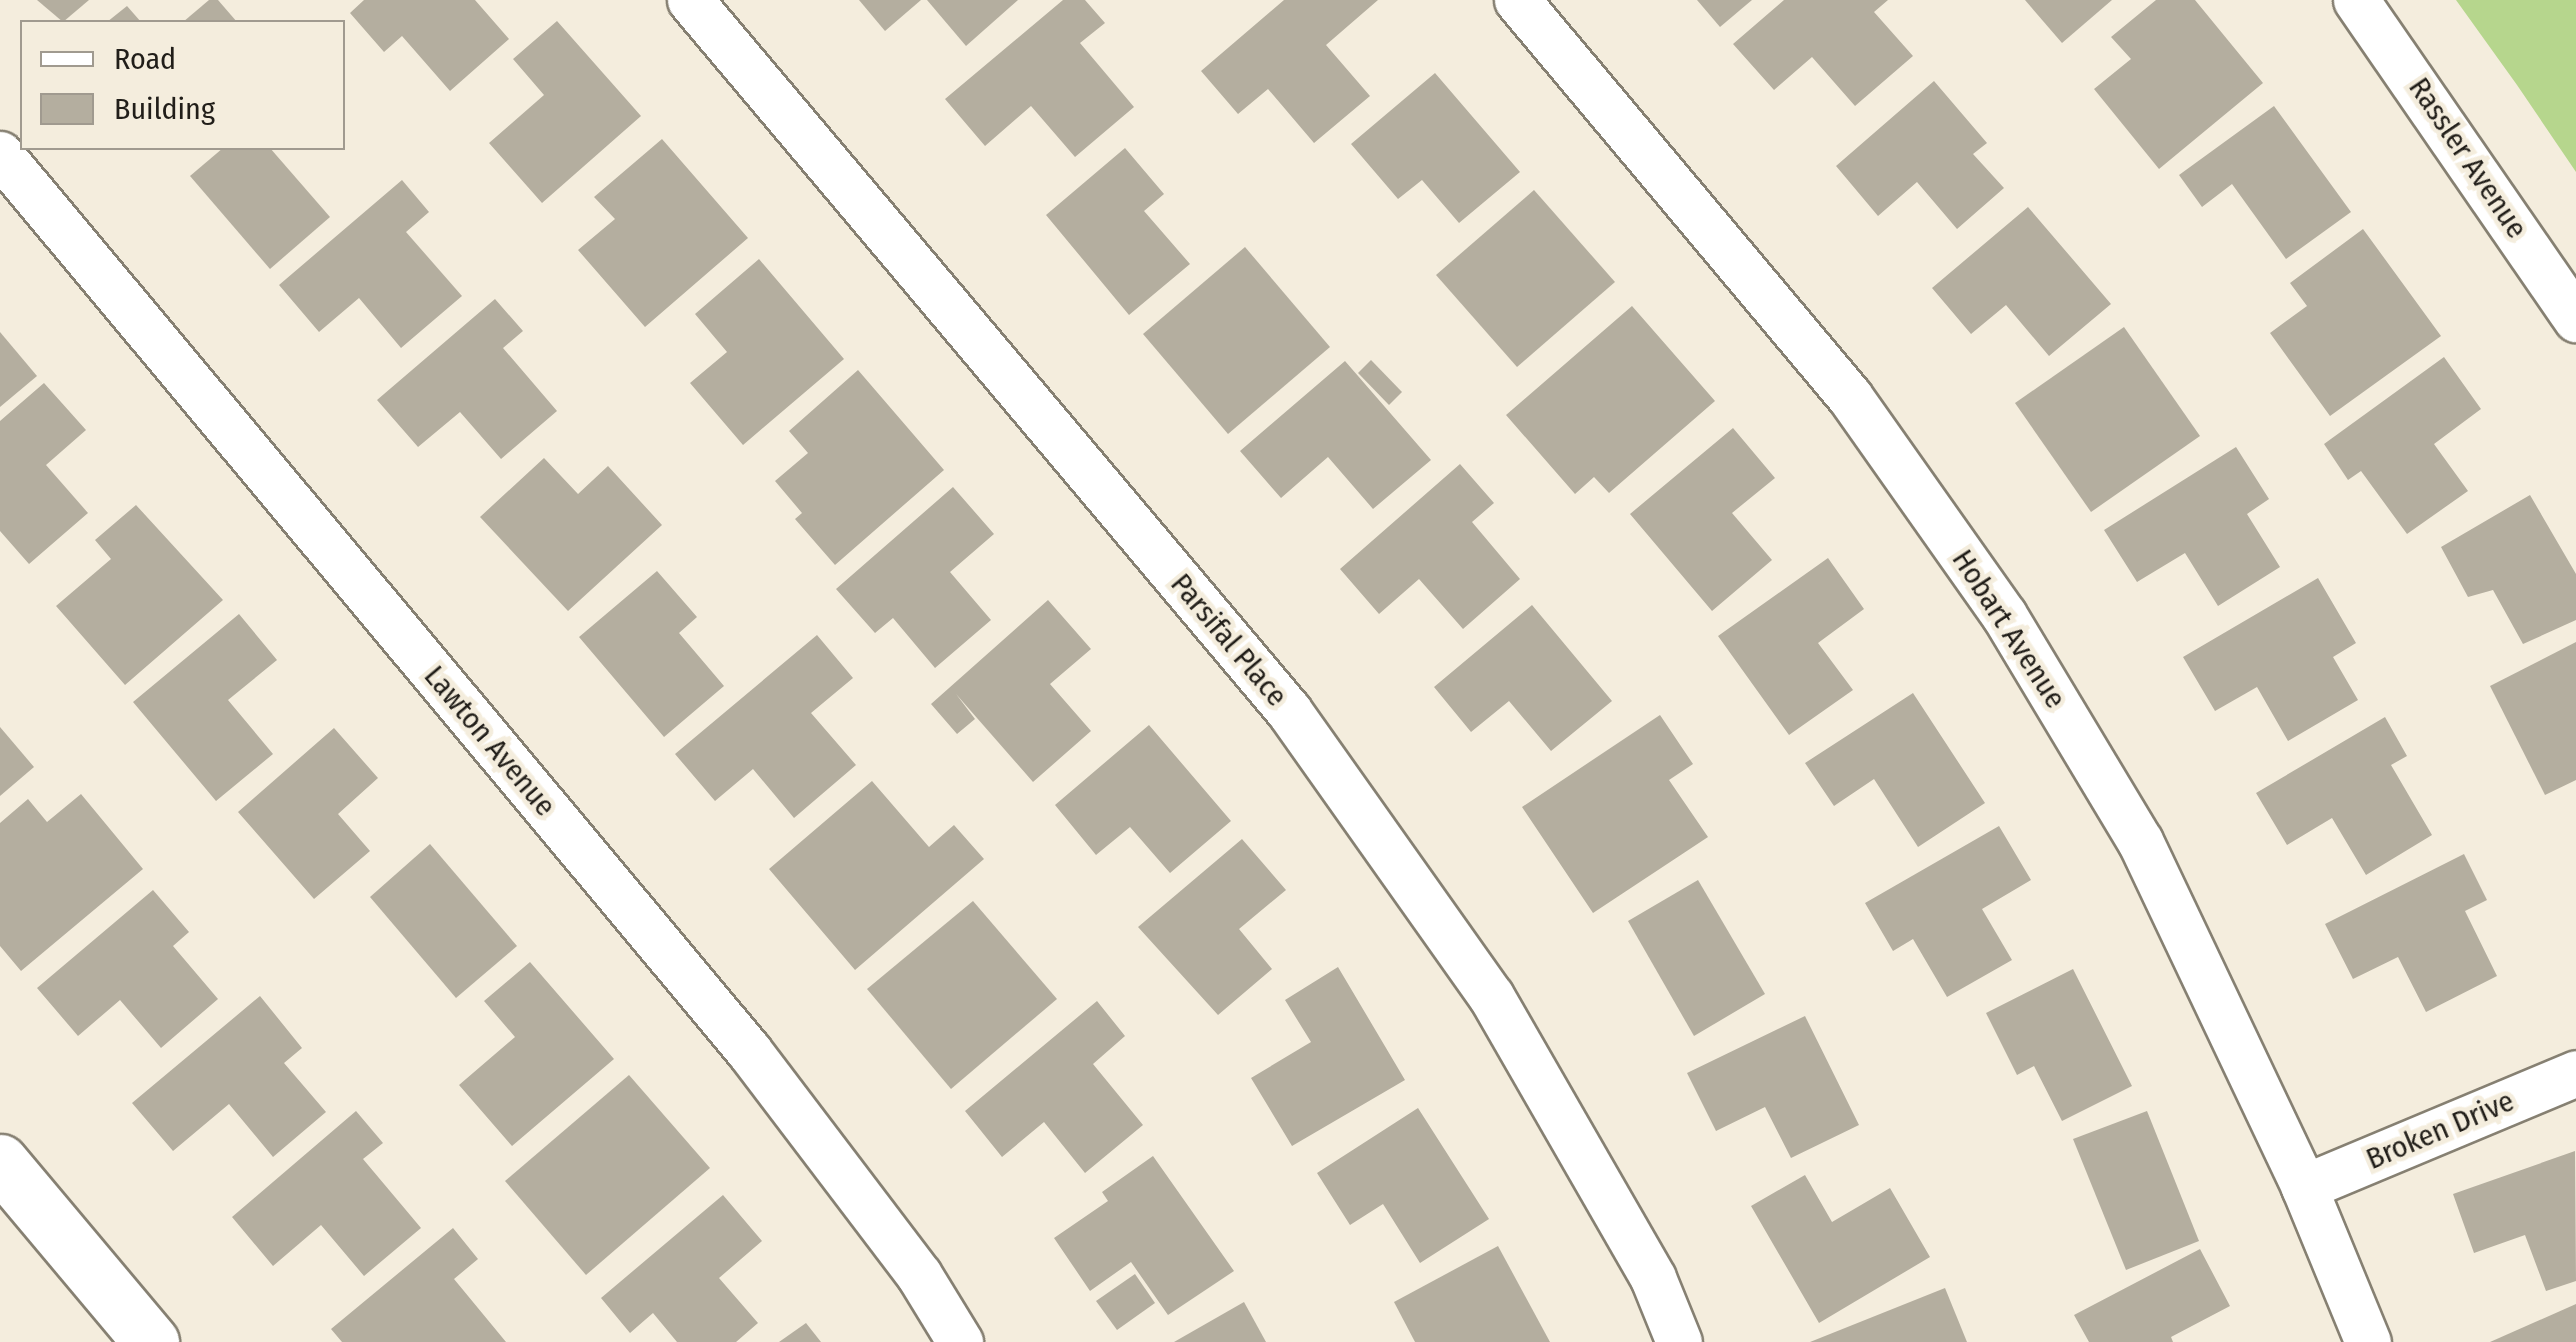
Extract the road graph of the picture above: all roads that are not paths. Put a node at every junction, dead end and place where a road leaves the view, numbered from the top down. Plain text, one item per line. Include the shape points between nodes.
1 (690, 0) edge
2 (1517, 0) edge
3 (2356, 0) edge
4 (0, 154) edge
5 (2576, 320) edge
6 (2576, 1073) edge
7 (0, 1162) edge
8 (2304, 1187) junction
9 (151, 1342) edge
10 (960, 1342) edge
11 (1678, 1342) edge
12 (2368, 1342) edge

1 - 11 street, Parsifal Place via 1289,711 1490,996 1653,1278
2 - 8 street, Hobart Avenue via 1850,397 2004,615 2140,841
3 - 5 street, Rassler Avenue
4 - 10 street, Lawton Avenue via 749,1051 919,1275
6 - 8 street, Broken Drive
7 - 9 street
8 - 12 street, Hobart Avenue

